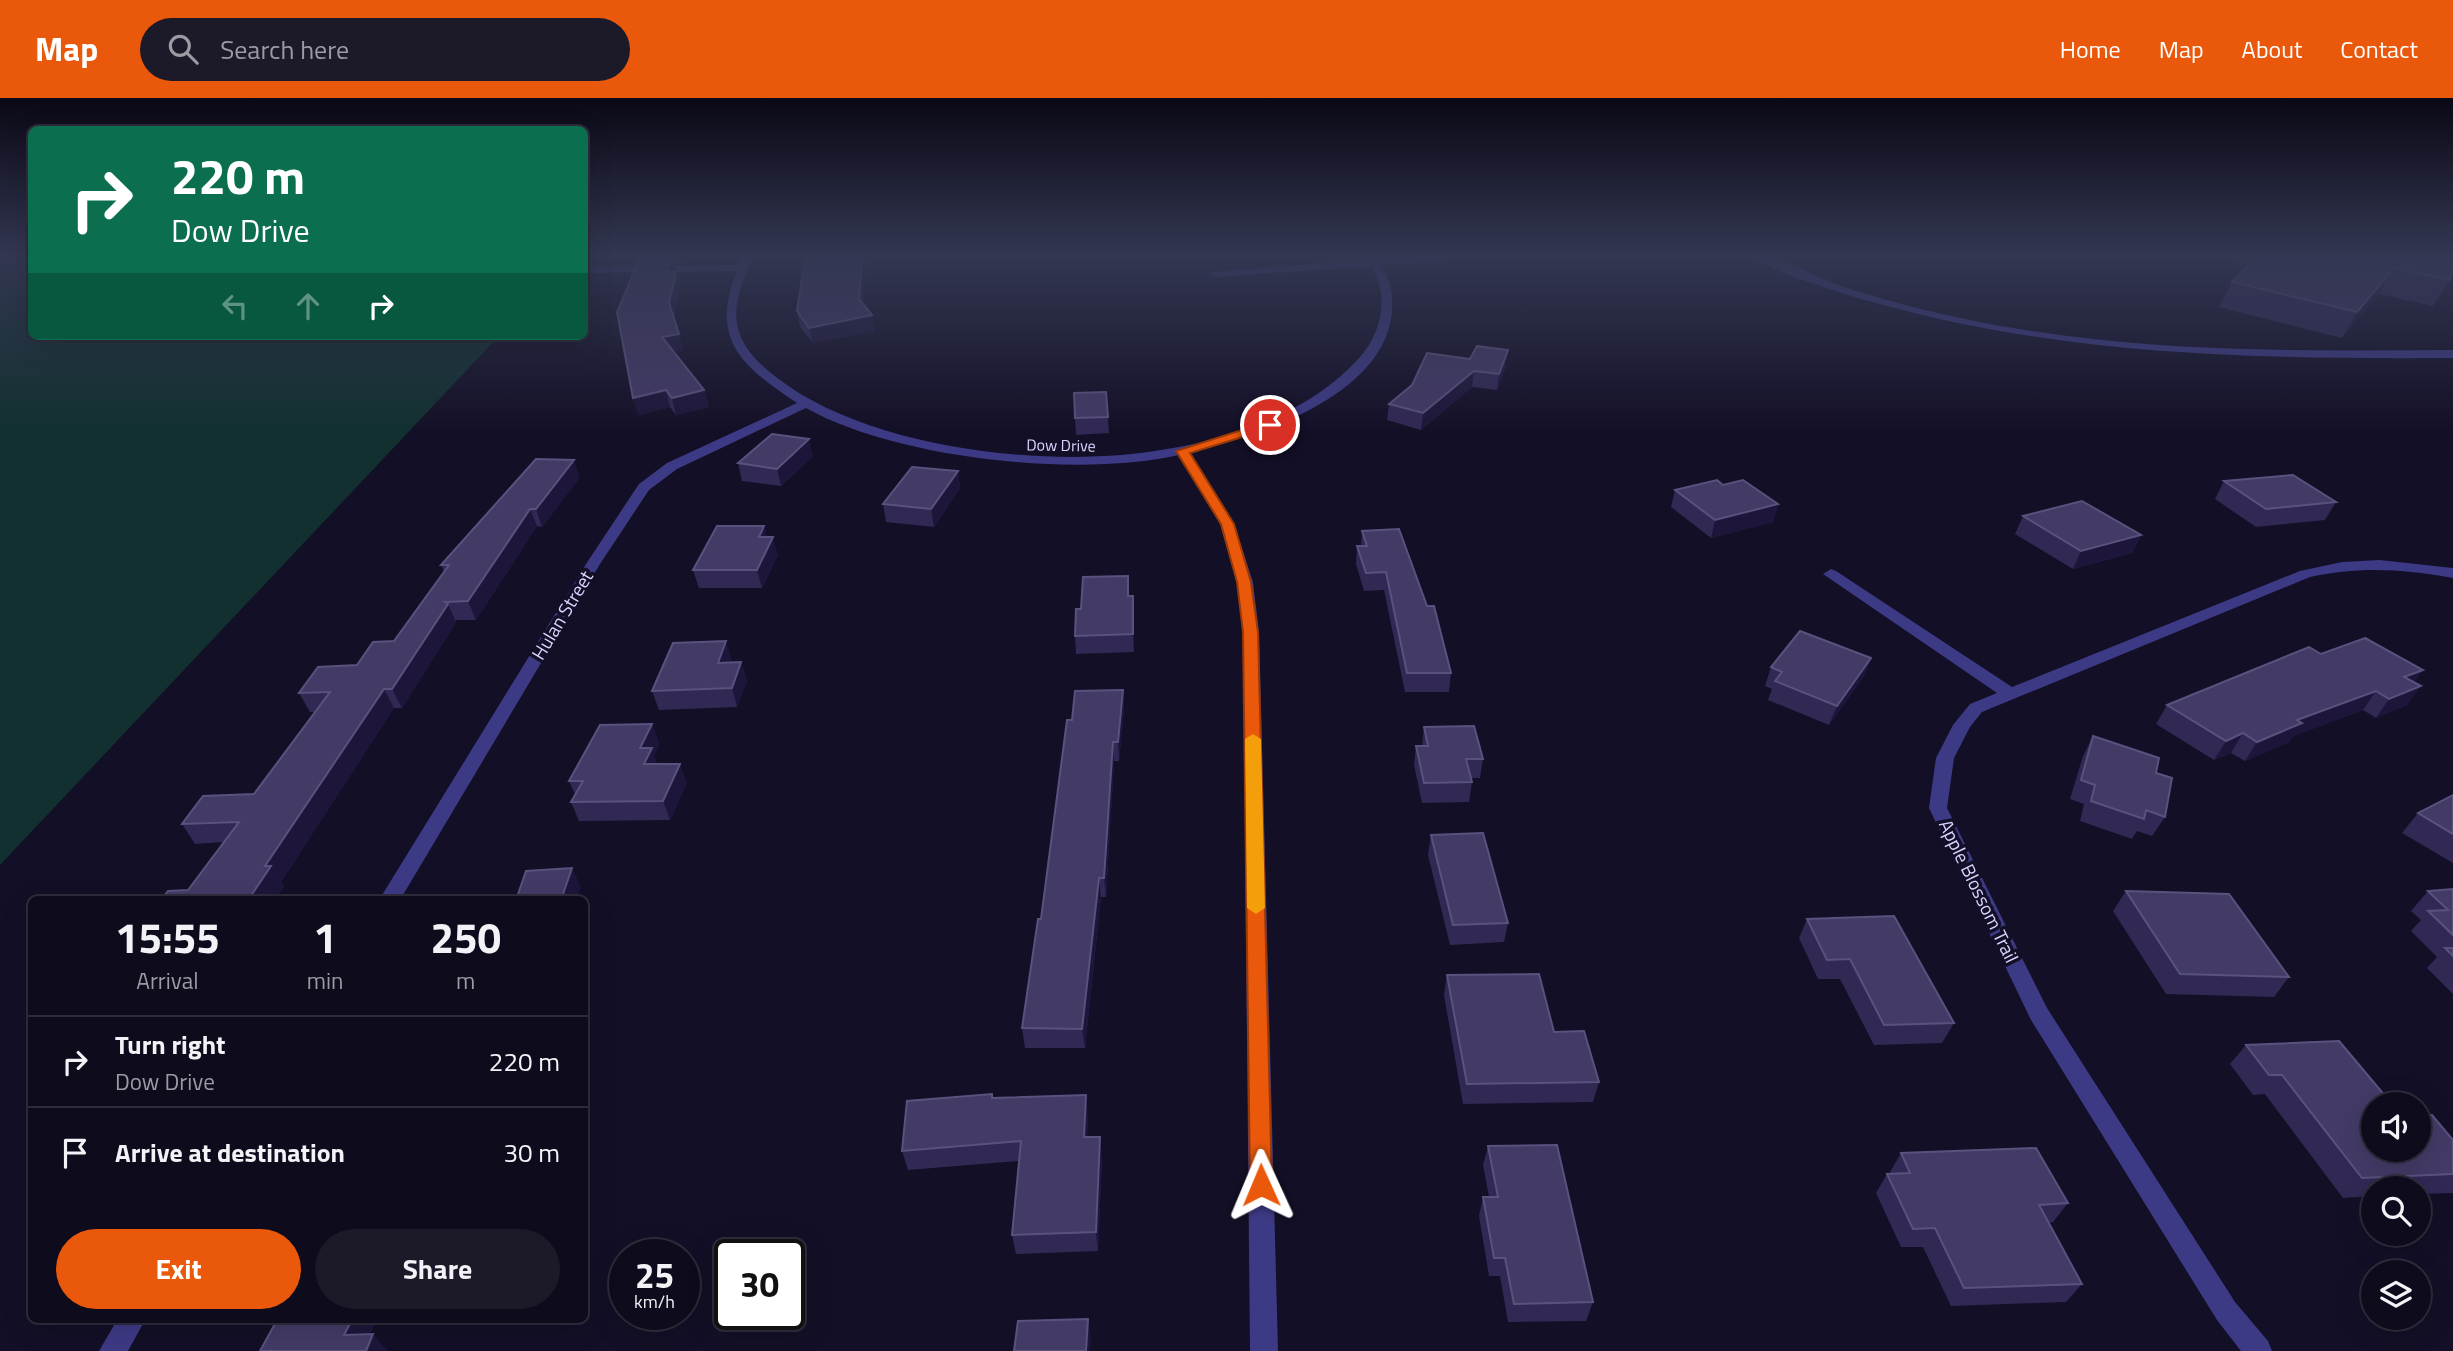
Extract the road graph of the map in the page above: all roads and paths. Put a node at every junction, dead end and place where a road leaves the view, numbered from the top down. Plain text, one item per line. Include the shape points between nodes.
1 (732, 315) edge
2 (1386, 315) edge
3 (1935, 315) edge
4 (2453, 354) edge
5 (804, 404) junction
6 (1182, 451) junction
7 (2453, 573) edge
8 (1830, 574) dead end
9 (2010, 694) junction
10 (390, 896) edge
11 (130, 1323) edge
12 (113, 1351) edge
13 (1264, 1351) edge
14 (2258, 1351) edge

1 - 5 street, Dow Drive via 731,324 750,362
2 - 6 street, Dow Drive via 1383,338 1337,390 1289,418
3 - 4 street via 2045,339 2194,353
5 - 6 street, Dow Drive via 899,439 1010,459 1114,461
5 - 10 street, Hulan Street via 694,454 644,487
6 - 13 street via 1227,524 1244,582 1251,632
7 - 9 street, Apple Blossom Trail via 2410,565 2333,566
8 - 9 street
9 - 14 street, Apple Blossom Trail via 1976,708 1962,725 1945,758 1938,808 2039,1014 2226,1311
11 - 12 street

